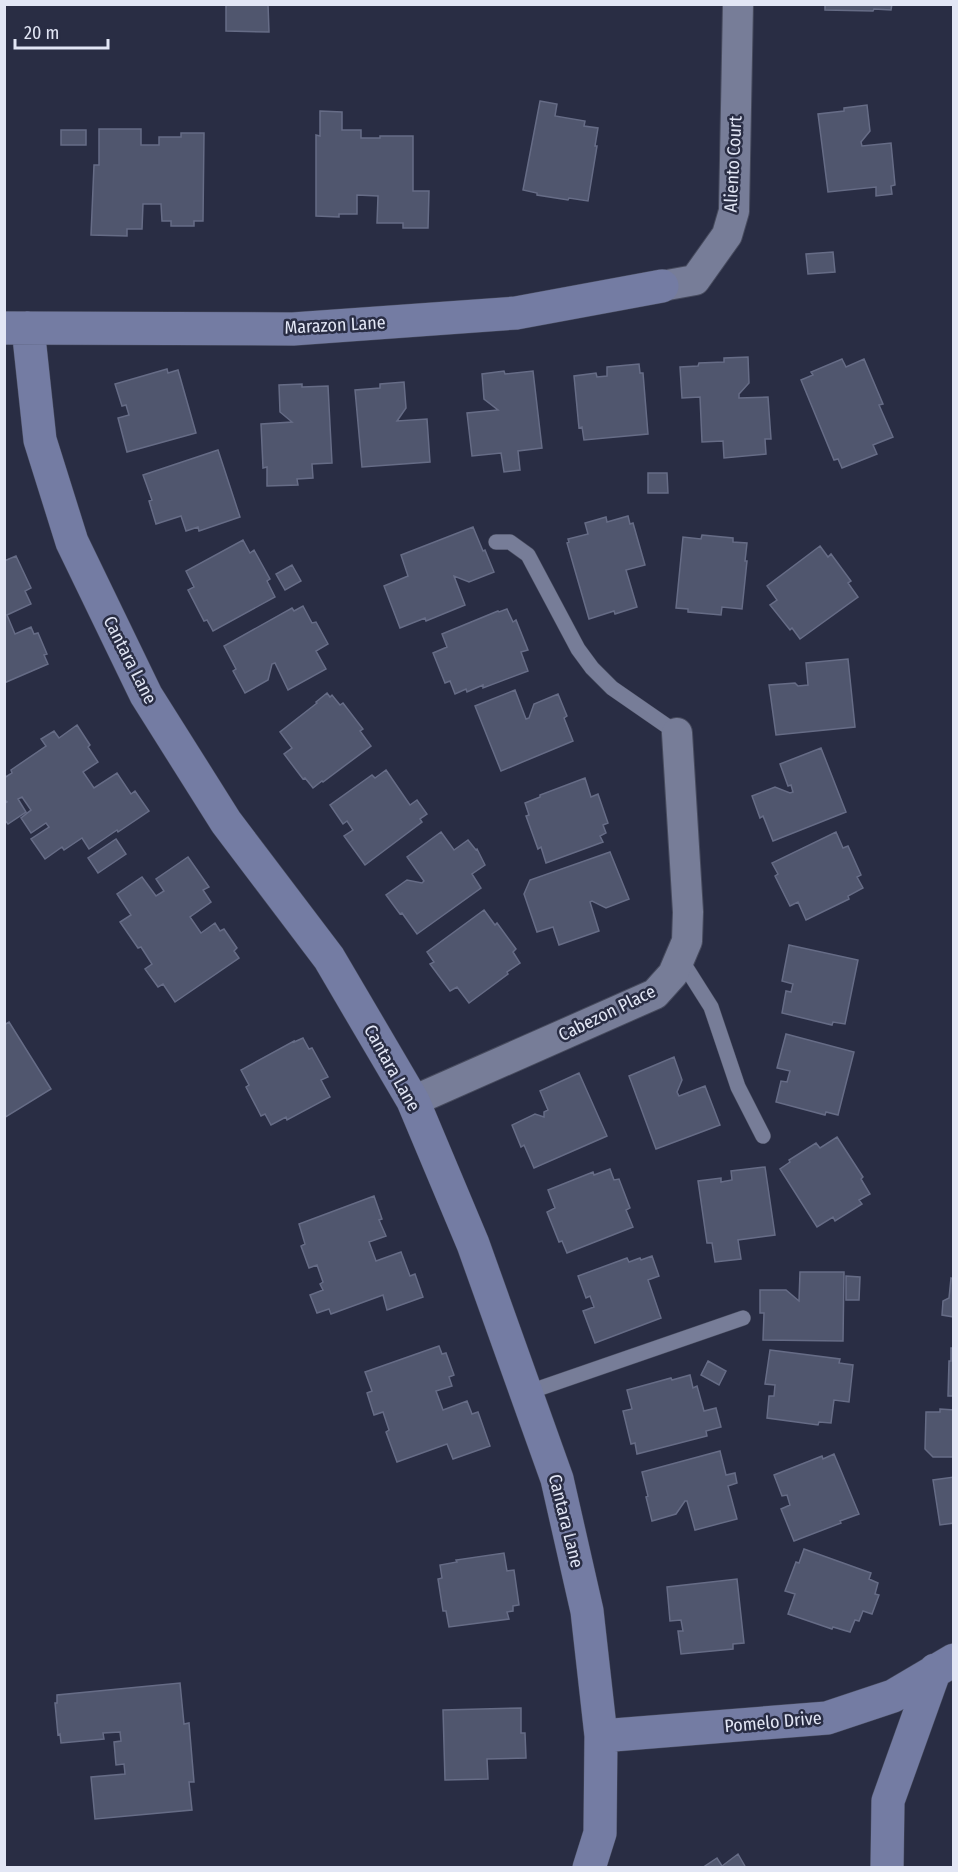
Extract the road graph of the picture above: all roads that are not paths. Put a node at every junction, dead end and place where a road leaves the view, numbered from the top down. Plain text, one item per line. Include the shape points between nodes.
1 (738, 4) edge
2 (662, 286) joint
3 (16, 328) edge
4 (496, 542) dead end
5 (677, 733) joint
6 (680, 958) junction
7 (413, 1101) junction
8 (763, 1137) dead end
9 (743, 1318) dead end
10 (526, 1393) junction
11 (944, 1665) edge
12 (601, 1736) junction
13 (588, 1868) edge
14 (887, 1868) edge

1 - 2 street, Aliento Court via 734,211 727,235 695,280
2 - 3 street, Marazon Lane via 516,313 293,329
3 - 7 street, Cantara Lane via 40,440 72,542 146,695 226,822 329,958
4 - 5 lane via 510,542 528,555 592,668 612,688
5 - 6 street, Cabezon Place via 688,912 687,941
6 - 7 street, Cabezon Place via 673,974 655,993
6 - 8 lane via 711,1006 738,1087
7 - 10 street, Cantara Lane via 473,1244
9 - 10 lane
10 - 12 street, Cantara Lane via 557,1479 587,1611
11 - 12 street, Pomelo Drive via 893,1696 827,1718
11 - 14 street, Pomelo Drive via 888,1801
12 - 13 street, Cantara Lane via 600,1833

